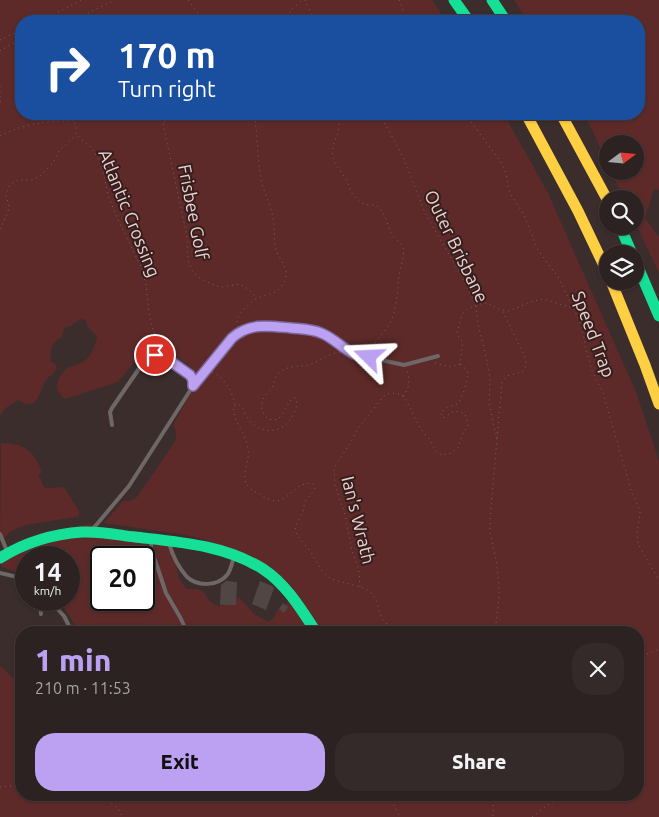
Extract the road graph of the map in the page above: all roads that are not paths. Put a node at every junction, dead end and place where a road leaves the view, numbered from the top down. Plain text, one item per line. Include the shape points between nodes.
1 (454, 0) edge
2 (492, 0) edge
3 (465, 15) edge
4 (502, 15) edge
5 (529, 120) edge
6 (564, 120) edge
7 (602, 190) edge
8 (599, 255) edge
9 (644, 281) edge
10 (614, 290) edge
11 (659, 316) edge
12 (438, 356) dead end
13 (193, 386) junction
14 (659, 404) edge
15 (112, 425) dead end
16 (90, 532) junction
17 (0, 534) edge
18 (151, 538) junction
19 (168, 540) junction
20 (234, 555) junction
21 (4, 556) edge
22 (0, 573) edge
23 (15, 576) edge
24 (42, 611) edge
25 (59, 611) edge
26 (42, 614) dead end
27 (70, 626) edge
28 (184, 626) edge
29 (312, 626) edge

1 - 3 main road
2 - 4 main road
5 - 8 main road
6 - 7 main road
9 - 11 main road
10 - 14 main road
12 - 13 lane via 404,365 356,355 322,333 265,325 251,327 232,338
13 - 15 lane via 190,375 163,356 152,356 145,360 112,408
13 - 16 lane via 130,486
16 - 18 main road
16 - 21 main road via 48,539
17 - 21 lane
18 - 19 main road
18 - 28 lane via 151,548 166,593
19 - 20 main road via 208,546
19 - 20 lane via 186,576 201,584 213,584 224,578
20 - 29 main road via 255,564 277,581
22 - 23 lane
24 - 26 lane
25 - 27 lane

